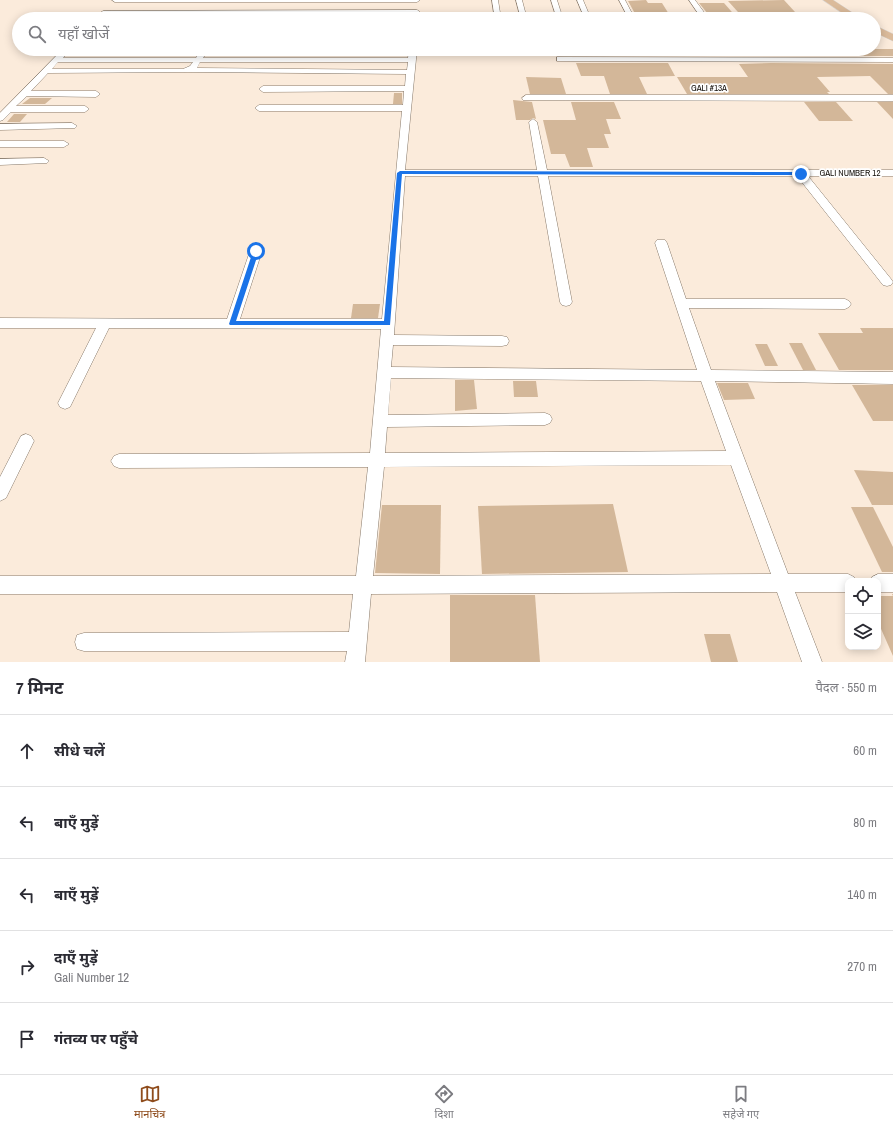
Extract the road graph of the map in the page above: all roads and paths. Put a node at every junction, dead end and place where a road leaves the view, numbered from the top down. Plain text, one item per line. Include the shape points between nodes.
1 (115, 0) edge
2 (417, 0) edge
3 (495, 0) edge
4 (519, 0) edge
5 (554, 0) edge
6 (580, 0) edge
7 (622, 0) edge
8 (692, 0) edge
9 (827, 0) edge
10 (103, 12) edge
11 (417, 12) edge
12 (497, 12) edge
13 (522, 12) edge
14 (558, 12) edge
15 (585, 12) edge
16 (628, 12) edge
17 (701, 12) edge
18 (846, 12) edge
19 (881, 32) edge
20 (892, 38) edge
21 (60, 56) edge
22 (201, 56) edge
23 (560, 59) dead end
24 (56, 60) junction
25 (198, 60) junction
26 (412, 60) edge
27 (893, 60) edge
28 (189, 70) junction
29 (45, 71) junction
30 (38, 80) junction
31 (68, 80) dead end
32 (263, 88) dead end
33 (409, 88) junction
34 (24, 93) junction
35 (96, 94) dead end
36 (526, 98) dead end
37 (893, 98) edge
38 (259, 108) dead end
39 (407, 108) junction
40 (9, 109) junction
41 (85, 109) dead end
42 (0, 118) edge
43 (533, 122) dead end
44 (72, 126) dead end
45 (0, 127) edge
46 (0, 144) edge
47 (64, 144) dead end
48 (44, 161) dead end
49 (0, 162) edge
50 (400, 173) junction
51 (543, 173) junction
52 (801, 174) junction
53 (893, 174) edge
54 (662, 243) dead end
55 (256, 251) dead end
56 (887, 282) dead end
57 (566, 302) dead end
58 (682, 303) junction
59 (845, 304) dead end
60 (0, 323) edge
61 (106, 323) junction
62 (232, 324) junction
63 (388, 324) junction
64 (387, 340) junction
65 (502, 341) dead end
66 (384, 372) junction
67 (706, 376) junction
68 (893, 378) edge
69 (66, 402) dead end
70 (545, 419) dead end
71 (380, 421) junction
72 (26, 441) dead end
73 (736, 458) junction
74 (377, 460) junction
75 (119, 461) dead end
76 (0, 493) edge
77 (782, 583) junction
78 (845, 583) edge
79 (881, 583) edge
80 (893, 583) edge
81 (0, 584) edge
82 (364, 585) junction
83 (357, 641) junction
84 (84, 642) dead end
85 (355, 662) edge
86 (812, 662) edge

1 - 2 street
1 - 10 street
2 - 11 street
3 - 12 street
4 - 13 street
5 - 14 street
6 - 15 street
7 - 16 street
8 - 17 street
9 - 18 main road
19 - 20 main road
21 - 24 street
22 - 25 street
23 - 27 street
24 - 25 street
24 - 29 street
25 - 26 street
25 - 28 street
26 - 28 street
26 - 33 street
28 - 29 street
29 - 30 street
30 - 31 street
30 - 34 street
32 - 33 street
33 - 39 street
34 - 35 street
34 - 40 street
36 - 37 street, GALI #13A
38 - 39 street
39 - 50 street
40 - 41 street
40 - 42 street
43 - 51 street
44 - 45 street
46 - 47 street
48 - 49 street
50 - 51 street, GALI NUMBER 12
50 - 63 street
51 - 52 street, GALI NUMBER 12
51 - 57 street
52 - 53 street, GALI NUMBER 12
52 - 56 street
54 - 58 street
55 - 62 street
58 - 59 street
58 - 67 street
60 - 61 street
61 - 62 street
61 - 69 street
62 - 63 street
63 - 64 street
64 - 65 street
64 - 66 street
66 - 67 street
66 - 71 street
67 - 68 street
67 - 73 street
70 - 71 street
71 - 74 street
72 - 76 street
73 - 74 street
73 - 77 street
74 - 75 street
74 - 82 street
77 - 78 street
77 - 82 street
77 - 86 street
79 - 80 street
81 - 82 street
82 - 83 street
83 - 84 street
83 - 85 street

